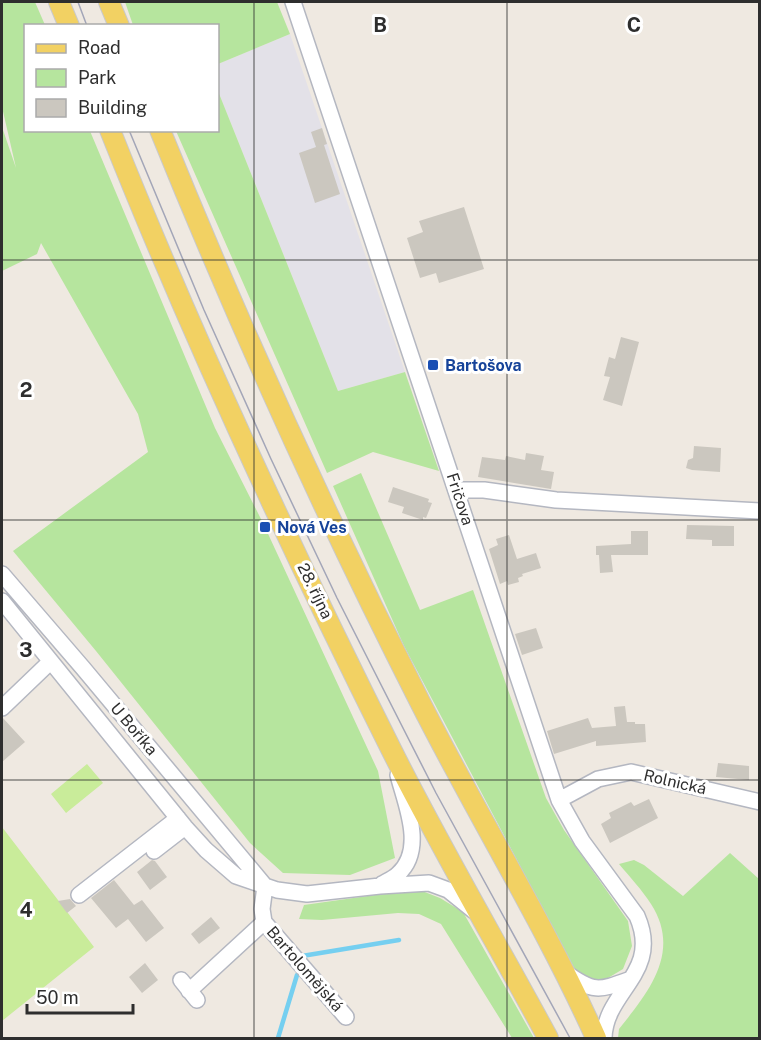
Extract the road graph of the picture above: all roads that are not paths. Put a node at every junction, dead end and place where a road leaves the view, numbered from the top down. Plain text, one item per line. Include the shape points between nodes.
1 (59, 2) edge
2 (109, 2) edge
3 (293, 2) edge
4 (68, 24) edge
5 (118, 24) edge
6 (111, 132) edge
7 (161, 132) edge
8 (457, 490) junction
9 (759, 511) edge
10 (3, 578) edge
11 (2, 601) edge
12 (50, 662) junction
13 (2, 708) edge
14 (391, 750) junction
15 (559, 800) junction
16 (759, 802) edge
17 (182, 823) junction
18 (154, 851) dead end
19 (265, 886) junction
20 (380, 886) junction
21 (79, 895) dead end
22 (478, 914) junction
23 (264, 922) junction
24 (562, 969) junction
25 (631, 979) junction
26 (189, 990) dead end
27 (346, 1017) dead end
28 (548, 1038) edge
29 (596, 1038) edge
30 (604, 1038) edge

1 - 4 main road
2 - 5 main road
3 - 8 street, Fričova
6 - 14 main road, 28. října via 238,428
7 - 24 main road via 258,362 346,552 431,723
8 - 9 street via 567,501
8 - 15 street, Fričova
10 - 19 street, U Boříka
11 - 12 street, U Boříka
12 - 13 street
12 - 17 street, U Boříka
14 - 20 street via 412,844 401,870
14 - 22 main road, 28. října
15 - 16 street, Rolnická via 598,779 631,772
15 - 25 street, Fričova via 582,841 640,923 642,955
17 - 18 street
17 - 19 street, U Boříka via 236,876
17 - 21 street
19 - 20 street, U Boříka via 307,894
19 - 23 street, Bartolomějská
20 - 22 street, U Boříka via 435,884
22 - 28 main road, 28. října
23 - 26 street, Bartolomějská
23 - 27 street, Bartolomějská
24 - 25 street via 595,988
24 - 29 main road
25 - 30 street, Fričova via 607,1019

